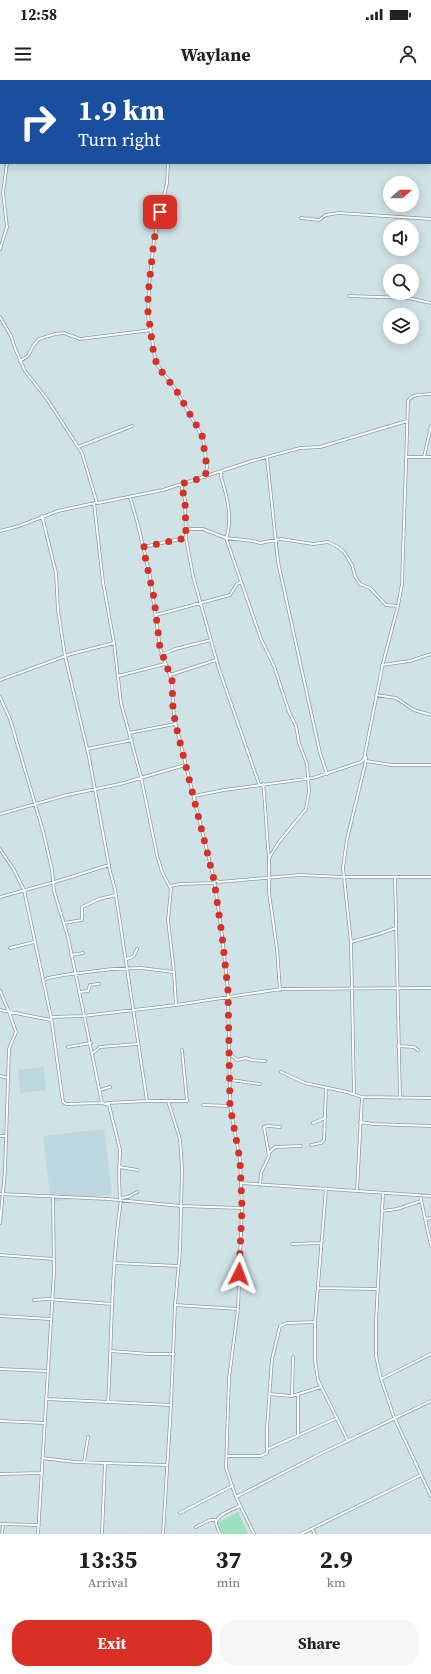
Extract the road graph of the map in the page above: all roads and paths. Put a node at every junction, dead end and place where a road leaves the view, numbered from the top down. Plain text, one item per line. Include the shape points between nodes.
1 (7, 164) edge
2 (168, 164) edge
3 (301, 218) dead end
4 (431, 219) edge
5 (0, 249) edge
6 (349, 296) dead end
7 (431, 303) edge
8 (0, 317) edge
9 (151, 330) junction
10 (20, 361) junction
11 (431, 394) edge
12 (407, 421) junction
13 (132, 426) dead end
14 (431, 426) edge
15 (78, 446) junction
16 (407, 457) junction
17 (424, 457) junction
18 (431, 457) edge
19 (267, 458) junction
20 (221, 472) junction
21 (205, 477) junction
22 (181, 484) junction
23 (130, 497) junction
24 (95, 503) junction
25 (42, 516) junction
26 (185, 529) junction
27 (0, 531) edge
28 (186, 538) junction
29 (226, 538) junction
30 (275, 539) junction
31 (143, 547) junction
32 (242, 582) junction
33 (200, 603) junction
34 (398, 606) junction
35 (156, 615) junction
36 (211, 640) junction
37 (114, 643) junction
38 (431, 654) edge
39 (161, 655) junction
40 (65, 656) junction
41 (217, 660) junction
42 (165, 664) junction
43 (382, 665) junction
44 (170, 675) junction
45 (118, 676) junction
46 (0, 680) edge
47 (376, 695) junction
48 (0, 697) edge
49 (431, 715) edge
50 (176, 724) junction
51 (129, 732) junction
52 (132, 740) junction
53 (87, 749) junction
54 (366, 756) junction
55 (366, 761) junction
56 (185, 764) junction
57 (431, 765) edge
58 (327, 774) junction
59 (141, 777) junction
60 (308, 778) junction
61 (259, 784) junction
62 (263, 784) junction
63 (96, 790) junction
64 (194, 796) junction
65 (35, 804) junction
66 (0, 814) edge
67 (0, 849) edge
68 (269, 858) junction
69 (109, 865) junction
70 (344, 877) junction
71 (395, 877) junction
72 (431, 877) edge
73 (269, 878) junction
74 (214, 880) junction
75 (219, 882) junction
76 (53, 883) junction
77 (214, 883) junction
78 (170, 886) junction
79 (214, 886) junction
80 (24, 890) junction
81 (116, 895) junction
82 (0, 896) edge
83 (64, 923) junction
84 (396, 928) junction
85 (34, 942) junction
86 (351, 942) junction
87 (10, 948) dead end
88 (136, 949) dead end
89 (84, 953) dead end
90 (71, 955) junction
91 (127, 959) junction
92 (128, 970) junction
93 (174, 972) junction
94 (75, 974) junction
95 (43, 980) junction
96 (99, 984) dead end
97 (352, 988) junction
98 (431, 988) edge
99 (398, 989) junction
100 (280, 990) junction
101 (0, 991) edge
102 (79, 992) junction
103 (228, 997) junction
104 (176, 1005) junction
105 (133, 1009) junction
106 (0, 1010) edge
107 (9, 1012) junction
108 (83, 1016) junction
109 (51, 1018) junction
110 (91, 1043) junction
111 (138, 1044) junction
112 (398, 1046) junction
113 (68, 1047) dead end
114 (182, 1050) dead end
115 (418, 1050) dead end
116 (93, 1053) junction
117 (230, 1053) junction
118 (264, 1061) dead end
119 (281, 1072) dead end
120 (0, 1076) edge
121 (8, 1078) junction
122 (231, 1080) junction
123 (260, 1084) dead end
124 (110, 1087) dead end
125 (326, 1088) junction
126 (100, 1090) junction
127 (354, 1094) junction
128 (362, 1097) junction
129 (400, 1097) junction
130 (431, 1098) edge
131 (147, 1101) junction
132 (168, 1101) junction
133 (102, 1103) junction
134 (107, 1103) junction
135 (203, 1105) dead end
136 (230, 1106) junction
137 (325, 1118) junction
138 (360, 1122) junction
139 (313, 1123) dead end
140 (431, 1126) edge
141 (280, 1127) dead end
142 (0, 1136) edge
143 (6, 1136) junction
144 (311, 1145) dead end
145 (300, 1146) dead end
146 (269, 1154) junction
147 (119, 1167) junction
148 (138, 1170) dead end
149 (241, 1183) junction
150 (260, 1185) junction
151 (326, 1188) junction
152 (357, 1190) junction
153 (138, 1192) dead end
154 (383, 1193) junction
155 (0, 1194) edge
156 (4, 1194) junction
157 (420, 1195) junction
158 (53, 1196) junction
159 (431, 1196) edge
160 (120, 1199) junction
161 (421, 1201) junction
162 (181, 1206) junction
163 (242, 1208) junction
164 (382, 1211) junction
165 (431, 1218) edge
166 (425, 1219) junction
167 (0, 1223) edge
168 (321, 1243) junction
169 (292, 1244) dead end
170 (431, 1245) edge
171 (0, 1255) edge
172 (54, 1259) junction
173 (115, 1263) junction
174 (178, 1266) junction
175 (318, 1288) junction
176 (377, 1289) junction
177 (52, 1299) junction
178 (34, 1300) dead end
179 (112, 1304) junction
180 (175, 1305) junction
181 (238, 1309) junction
182 (0, 1316) edge
183 (50, 1319) junction
184 (315, 1322) junction
185 (112, 1352) junction
186 (174, 1354) junction
187 (431, 1354) edge
188 (293, 1357) dead end
189 (0, 1369) edge
190 (47, 1371) junction
191 (381, 1379) junction
192 (321, 1387) junction
193 (269, 1394) junction
194 (298, 1395) junction
195 (292, 1396) junction
196 (47, 1399) junction
197 (431, 1401) edge
198 (108, 1402) junction
199 (171, 1405) junction
200 (394, 1417) junction
201 (337, 1418) junction
202 (0, 1421) edge
203 (45, 1423) junction
204 (88, 1436) dead end
205 (298, 1436) junction
206 (348, 1441) junction
207 (268, 1449) junction
208 (227, 1456) junction
209 (42, 1458) junction
210 (84, 1462) junction
211 (105, 1462) junction
212 (167, 1465) junction
213 (42, 1473) junction
214 (0, 1474) edge
215 (421, 1475) junction
216 (232, 1486) junction
217 (431, 1496) edge
218 (236, 1497) junction
219 (240, 1506) junction
220 (180, 1514) dead end
221 (217, 1520) junction
222 (1, 1524) edge
223 (39, 1525) junction
224 (196, 1528) dead end
225 (312, 1529) junction
226 (2, 1534) edge
227 (38, 1534) edge
228 (102, 1534) edge
229 (163, 1534) edge
230 (220, 1534) edge
231 (254, 1534) edge
232 (301, 1534) edge
233 (315, 1534) edge

1 - 5 street via 3,193 7,226
2 - 9 street via 167,183 154,240 149,286 148,312
3 - 4 street via 319,220 338,213
6 - 7 street via 408,298
8 - 10 street via 11,336
9 - 10 street via 80,339 64,333 55,334 39,339 28,356
9 - 21 street via 158,367 176,390 202,435 207,468
10 - 15 street
11 - 12 street via 410,397
12 - 16 street
12 - 19 street via 320,447 300,448
13 - 15 street
14 - 17 street
15 - 24 street via 84,459
16 - 17 street
16 - 34 street via 403,577
17 - 18 street
19 - 20 street
19 - 30 street
20 - 21 street
20 - 29 street via 228,510
21 - 22 street
22 - 23 street
22 - 26 street via 185,500
23 - 24 street
23 - 31 street
24 - 25 street
24 - 37 street via 103,582
25 - 27 street
25 - 40 street via 56,573 58,610
26 - 28 street
26 - 29 street via 203,529
28 - 31 street
28 - 33 street via 192,576
29 - 30 street via 260,543
29 - 32 street
30 - 34 street via 313,544 325,542 338,547 352,565 360,584 370,588 386,605
30 - 58 street via 284,597
31 - 35 street
32 - 33 street via 237,584 230,595
32 - 60 street via 261,639 274,666 288,712 296,726 307,764
33 - 35 street
33 - 36 street
34 - 43 street
35 - 39 street
36 - 39 street
36 - 41 street
37 - 40 street
37 - 45 street
38 - 43 street via 410,661
39 - 42 street
40 - 46 street
40 - 53 street
41 - 44 street
41 - 61 street
42 - 44 street
42 - 45 street
43 - 47 street
44 - 50 street
45 - 51 street via 121,703
47 - 49 street via 396,698 414,710
47 - 54 street
48 - 65 street via 10,719
50 - 51 street
50 - 56 street
51 - 52 street
52 - 53 street
52 - 59 street
53 - 63 street
54 - 55 street
54 - 58 street via 361,762
55 - 57 street via 392,765
55 - 70 street via 347,839
56 - 59 street
56 - 64 street
58 - 60 street
59 - 63 street
59 - 78 street via 156,855
60 - 62 street
60 - 68 street via 306,809
61 - 62 street
61 - 64 street
62 - 68 street
63 - 65 street
63 - 69 street
64 - 74 street
65 - 66 street
65 - 76 street
67 - 80 street
68 - 73 street
69 - 76 street
69 - 81 street
70 - 71 street
70 - 73 street via 300,875
70 - 86 street
71 - 72 street
71 - 84 street
73 - 75 street
73 - 100 street
74 - 75 street
74 - 77 street
75 - 79 street
76 - 80 street
76 - 83 street
77 - 78 street
77 - 79 street
78 - 93 street via 168,920
79 - 103 street
80 - 82 street
80 - 85 street
81 - 83 street via 82,907 82,920
81 - 91 street
83 - 90 street
84 - 86 street
84 - 99 street
85 - 87 street
85 - 95 street
86 - 97 street
88 - 91 street via 134,956
89 - 90 street
90 - 94 street
91 - 92 street
92 - 93 street
92 - 94 street via 100,970
92 - 105 street
93 - 104 street
94 - 95 street
94 - 102 street
95 - 109 street
96 - 102 street via 90,985 88,991
97 - 99 street
97 - 100 street
97 - 127 street
98 - 99 street
99 - 112 street
100 - 103 street
101 - 107 street
102 - 108 street
103 - 104 street
103 - 117 street
104 - 105 street
105 - 108 street
105 - 111 street
106 - 107 street
107 - 109 street
107 - 121 street via 16,1033 9,1048
108 - 109 street
108 - 110 street
109 - 133 street via 64,1103
110 - 113 street
110 - 116 street
111 - 116 street via 100,1048
111 - 131 street
112 - 115 street via 414,1047
112 - 129 street
114 - 132 street via 188,1100
116 - 126 street
117 - 118 street via 238,1060 246,1058
117 - 122 street
119 - 125 street
120 - 121 street
121 - 143 street
122 - 123 street
122 - 136 street
124 - 126 street
125 - 127 street
125 - 137 street
126 - 133 street
127 - 128 street
128 - 129 street
128 - 138 street
129 - 130 street
131 - 132 street
131 - 134 street
132 - 162 street via 180,1139
133 - 134 street
134 - 147 street via 120,1146
135 - 136 street
136 - 149 street via 240,1160
137 - 139 street
137 - 144 street via 324,1141
138 - 140 street
138 - 152 street
141 - 146 street via 264,1127
142 - 143 street
143 - 156 street
145 - 146 street via 274,1147
146 - 150 street via 261,1173
147 - 148 street
147 - 160 street
149 - 150 street
149 - 163 street
150 - 151 street
151 - 152 street
151 - 168 street
152 - 154 street
153 - 160 street
154 - 157 street
154 - 164 street
155 - 156 street
156 - 158 street
156 - 167 street
157 - 159 street
157 - 161 street
158 - 160 street
158 - 172 street
160 - 162 street
160 - 173 street
161 - 164 street
161 - 166 street
162 - 163 street
162 - 174 street
163 - 181 street
164 - 176 street
165 - 166 street
166 - 170 street
168 - 169 street
168 - 175 street
171 - 172 street
172 - 177 street
173 - 174 street
173 - 179 street
174 - 180 street
175 - 176 street
175 - 184 street
176 - 191 street via 376,1356
177 - 178 street
177 - 179 street
177 - 183 street
179 - 185 street
180 - 181 street
180 - 186 street
181 - 208 street via 229,1378
182 - 183 street
183 - 190 street
184 - 192 street via 315,1361
184 - 193 street via 280,1326 272,1359
185 - 186 street
185 - 198 street
186 - 199 street
187 - 191 street
188 - 195 street
189 - 190 street
190 - 196 street
191 - 200 street
192 - 194 street
192 - 201 street
193 - 195 street
193 - 207 street
194 - 195 street
194 - 205 street
196 - 198 street
196 - 203 street
197 - 200 street
198 - 199 street
199 - 212 street
200 - 206 street
200 - 215 street
201 - 205 street
201 - 206 street
202 - 203 street
203 - 209 street
204 - 210 street
205 - 207 street
206 - 218 street
207 - 208 street via 267,1453 261,1456
208 - 216 street via 227,1472
209 - 210 street
209 - 213 street
210 - 211 street
211 - 212 street
211 - 228 street
212 - 229 street
213 - 214 street
213 - 223 street
215 - 217 street
215 - 225 street
216 - 218 street
216 - 220 street
218 - 219 street
219 - 221 street
219 - 231 street
221 - 224 street via 210,1520
221 - 230 street
222 - 223 street
222 - 226 street
223 - 227 street
225 - 232 street
225 - 233 street

